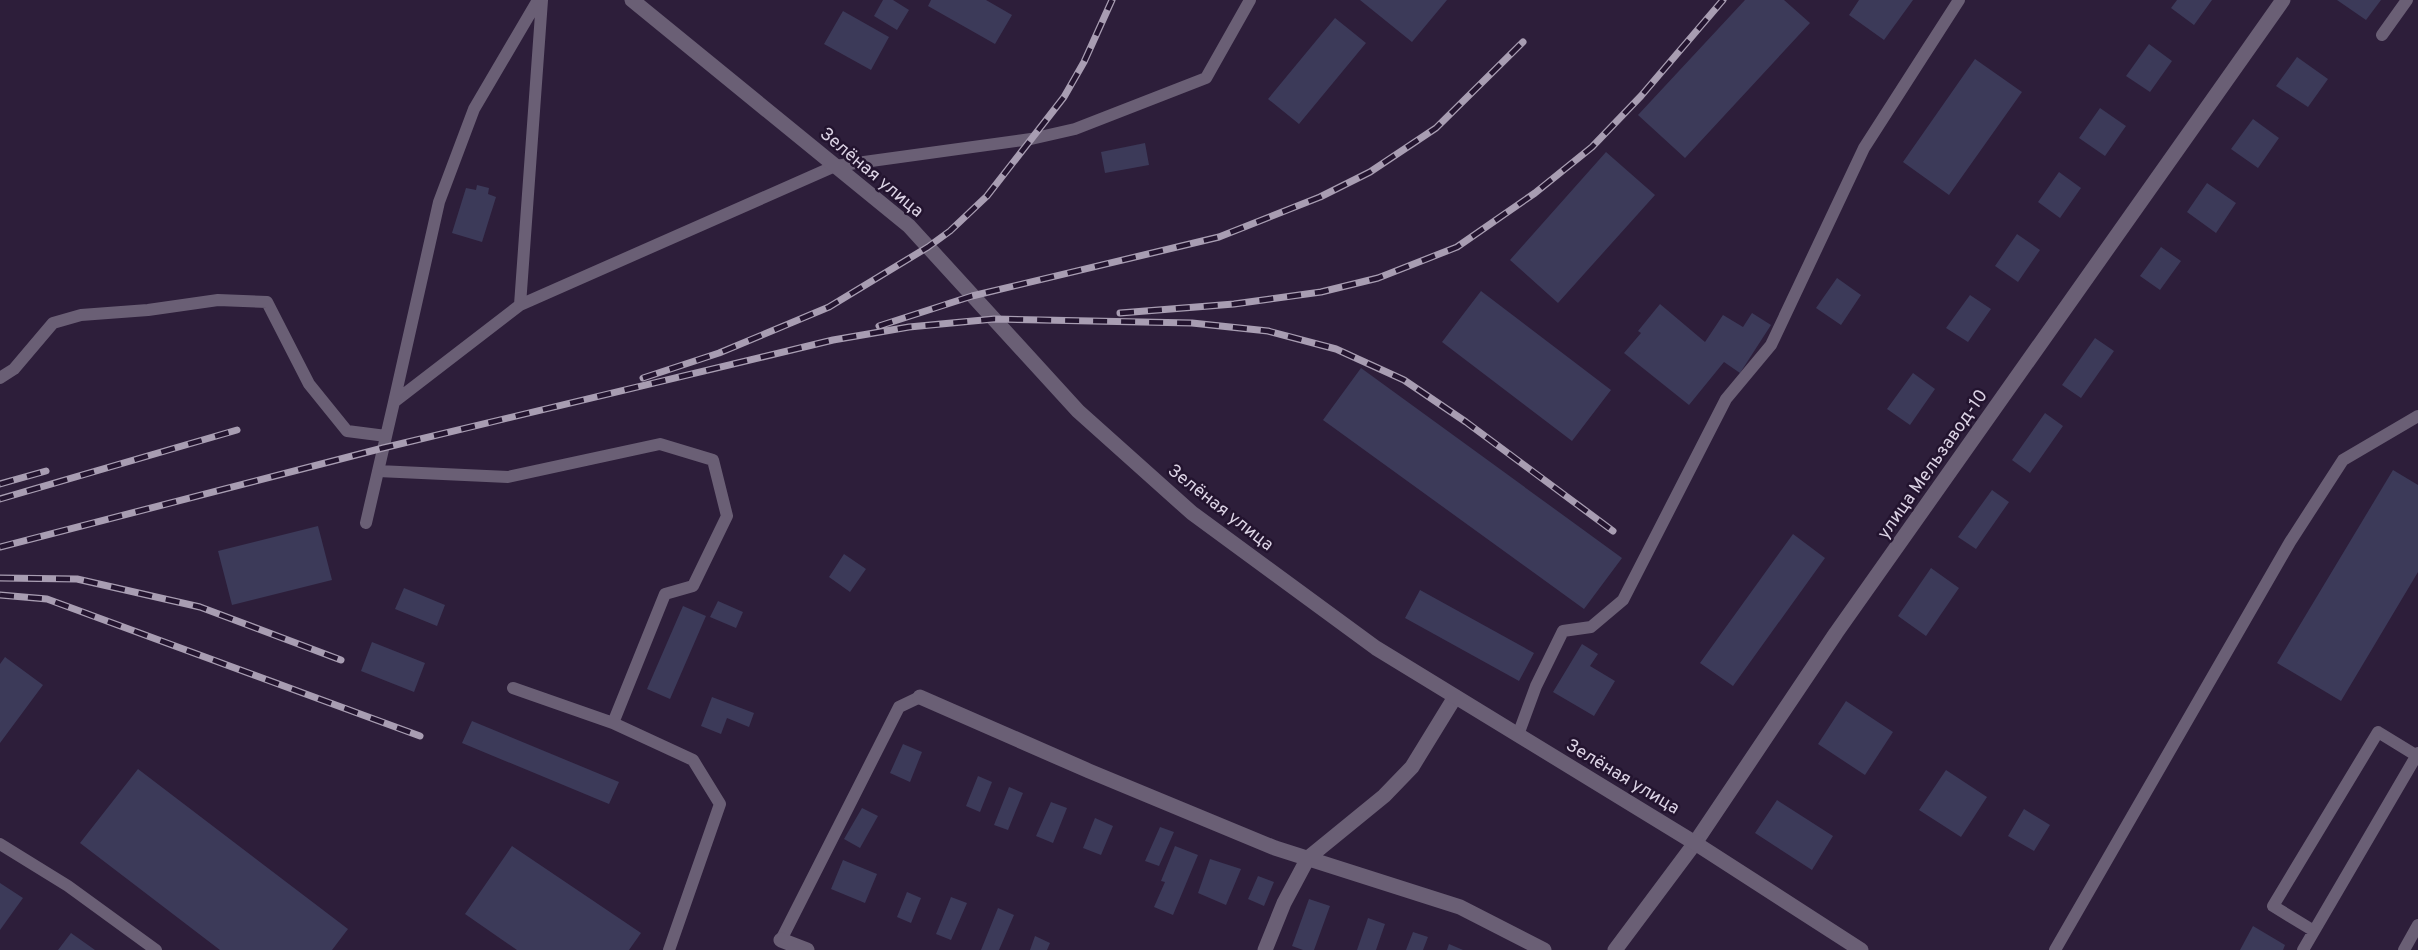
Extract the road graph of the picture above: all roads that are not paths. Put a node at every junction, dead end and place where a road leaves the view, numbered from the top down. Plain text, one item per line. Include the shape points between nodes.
1 (537, 0) edge
2 (542, 0) edge
3 (632, 0) edge
4 (1250, 0) edge
5 (1959, 0) edge
6 (2283, 0) edge
7 (2407, 0) edge
8 (2382, 35) dead end
9 (835, 166) junction
10 (520, 305) junction
11 (0, 378) edge
12 (394, 402) junction
13 (2418, 416) edge
14 (386, 436) junction
15 (378, 471) junction
16 (366, 523) dead end
17 (513, 688) dead end
18 (920, 697) joint
19 (1455, 697) junction
20 (613, 723) junction
21 (1518, 735) junction
22 (2417, 755) edge
23 (1695, 843) junction
24 (0, 844) edge
25 (1308, 858) junction
26 (2418, 925) edge
27 (2314, 931) junction
28 (781, 940) joint
29 (156, 950) edge
30 (669, 950) edge
31 (807, 950) edge
32 (1264, 950) edge
33 (1544, 950) edge
34 (1614, 950) edge
35 (1862, 950) edge
36 (2055, 950) edge
37 (2303, 950) edge
38 (2404, 950) edge

1 - 12 lane via 474,110 438,202
2 - 10 lane
3 - 9 street, Зелёная улица
4 - 9 lane via 1206,78 1075,129 1031,139
5 - 21 lane via 1864,148 1771,345 1726,399 1623,600 1591,627 1563,631
6 - 23 street, улица Мельзавод-10 via 1843,623
7 - 8 lane
9 - 10 lane
9 - 19 street, Зелёная улица via 909,226 1078,411 1192,513 1376,648
10 - 12 lane
11 - 14 lane via 14,369 53,323 81,315 218,300 267,302 309,384 347,431
12 - 14 lane
13 - 36 lane via 2343,460 2290,542
14 - 15 lane
15 - 16 lane
15 - 20 lane via 508,477 660,444 713,460 727,516 693,586 665,594
17 - 20 lane
18 - 25 street via 1089,771
18 - 28 lane via 899,707
19 - 21 street, Зелёная улица
19 - 25 street via 1412,767 1384,796
20 - 30 lane via 693,760 720,804
21 - 23 street, Зелёная улица
22 - 27 lane
22 - 27 lane via 2378,732 2273,906
23 - 34 street, улица Мельзавод-10
23 - 35 street, Зелёная улица
24 - 29 lane via 68,886
25 - 32 street
25 - 33 street via 1460,907
26 - 38 lane
27 - 37 lane
28 - 31 street

